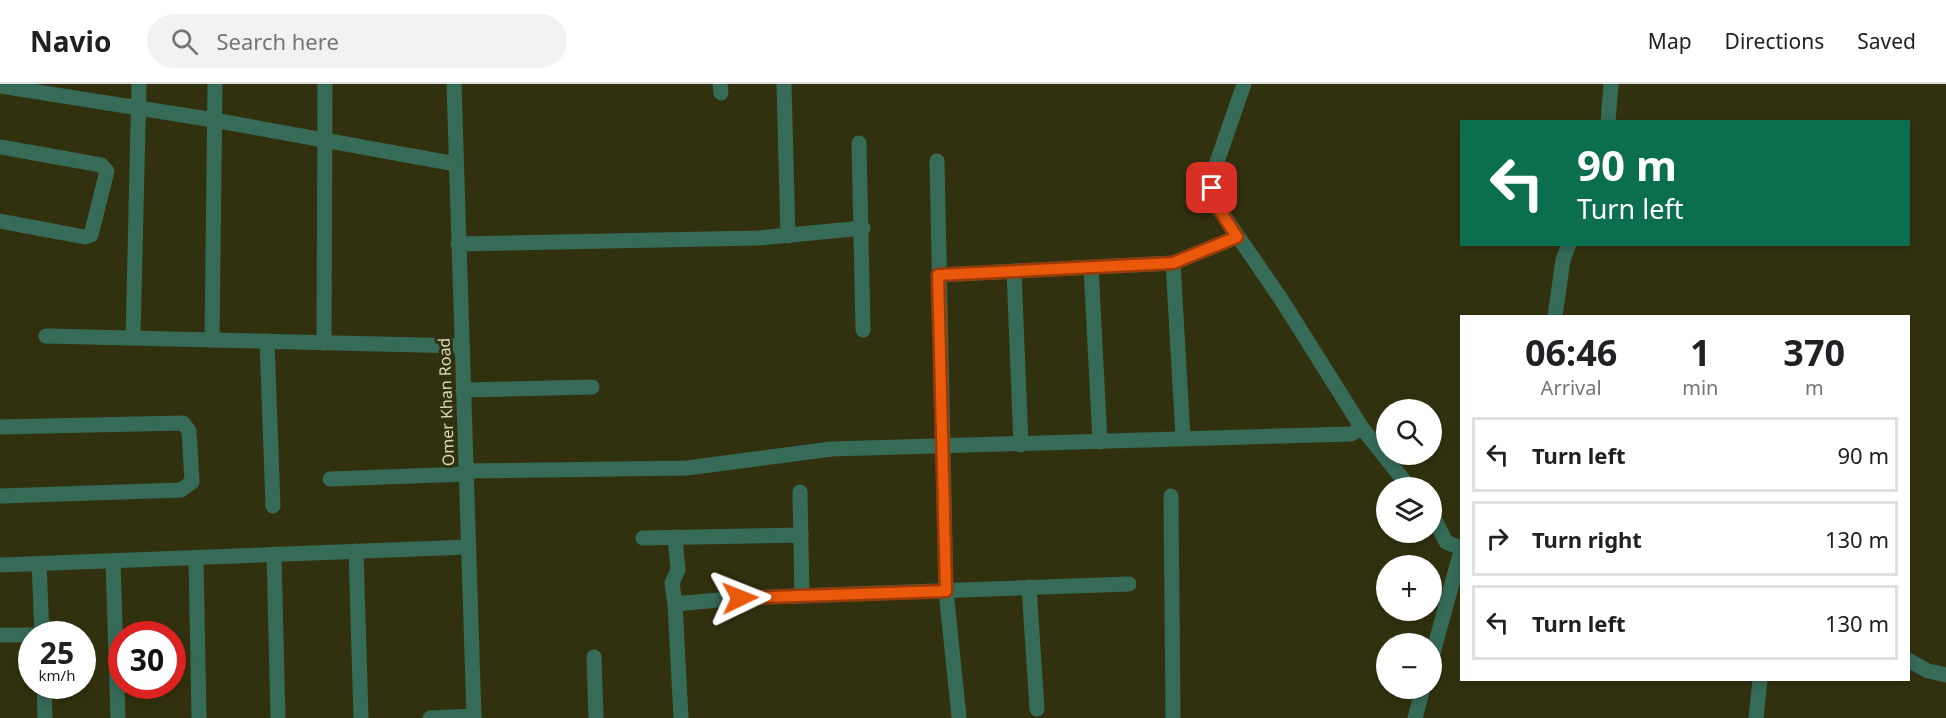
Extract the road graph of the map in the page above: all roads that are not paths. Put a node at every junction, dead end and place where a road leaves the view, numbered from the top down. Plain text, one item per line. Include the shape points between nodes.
1 (139, 84) edge
2 (215, 84) edge
3 (325, 84) edge
4 (454, 84) edge
5 (784, 84) edge
6 (1244, 84) edge
7 (1611, 84) edge
8 (0, 86) edge
9 (54, 90) edge
10 (137, 109) junction
11 (214, 120) junction
12 (1608, 120) edge
13 (325, 141) junction
14 (859, 143) dead end
15 (0, 147) edge
16 (937, 161) dead end
17 (456, 164) junction
18 (0, 221) edge
19 (863, 228) junction
20 (788, 236) junction
21 (1237, 237) junction
22 (458, 244) junction
23 (1568, 246) edge
24 (1173, 263) junction
25 (1091, 267) junction
26 (1014, 271) junction
27 (938, 275) junction
28 (1555, 315) edge
29 (864, 330) dead end
30 (46, 336) dead end
31 (133, 338) junction
32 (212, 340) junction
33 (267, 341) junction
34 (324, 343) junction
35 (462, 346) junction
36 (592, 387) dead end
37 (463, 390) junction
38 (0, 427) edge
39 (1362, 428) junction
40 (1183, 437) junction
41 (1100, 442) junction
42 (1021, 445) junction
43 (944, 446) junction
44 (466, 473) junction
45 (1401, 477) edge
46 (330, 479) dead end
47 (800, 492) dead end
48 (0, 496) edge
49 (1171, 496) dead end
50 (273, 506) dead end
51 (1442, 534) edge
52 (801, 535) junction
53 (675, 537) junction
54 (643, 538) dead end
55 (468, 547) junction
56 (1460, 549) edge
57 (356, 551) junction
58 (274, 554) junction
59 (1460, 554) edge
60 (196, 558) junction
61 (113, 561) junction
62 (39, 564) junction
63 (0, 565) edge
64 (1129, 584) dead end
65 (1029, 587) junction
66 (946, 591) junction
67 (802, 596) junction
68 (675, 604) junction
69 (41, 621) edge
70 (1438, 633) edge
71 (0, 635) edge
72 (18, 635) edge
73 (594, 657) dead end
74 (1910, 661) edge
75 (1946, 675) edge
76 (1760, 681) edge
77 (44, 699) edge
78 (1420, 699) edge
79 (1036, 709) dead end
80 (474, 717) edge
81 (959, 717) edge
82 (45, 718) edge
83 (118, 718) edge
84 (199, 718) edge
85 (278, 718) edge
86 (361, 718) edge
87 (430, 718) edge
88 (596, 718) edge
89 (681, 718) edge
90 (1173, 718) edge
91 (1415, 718) edge
92 (1756, 718) edge

1 - 10 street
2 - 11 street
3 - 13 street
4 - 17 street, Omer Khan Road
5 - 20 street
6 - 21 street via 1216,162 1212,188 1217,206
7 - 12 street
8 - 9 street
9 - 10 street
10 - 11 street
10 - 31 street
11 - 13 street
11 - 32 street
13 - 17 street
13 - 34 street
14 - 19 street
15 - 18 street via 101,165 106,171 91,235
16 - 27 street
17 - 22 street, Omer Khan Road
19 - 20 street
19 - 29 street
20 - 22 street
21 - 24 street
21 - 39 street
22 - 35 street, Omer Khan Road
23 - 28 street
24 - 25 street
24 - 40 street
25 - 26 street
25 - 41 street
26 - 27 street
26 - 42 street
27 - 43 street
30 - 31 street
31 - 32 street
32 - 33 street
33 - 34 street
33 - 50 street
34 - 35 street
35 - 37 street, Omer Khan Road
36 - 37 street
37 - 44 street, Omer Khan Road
38 - 48 street via 183,423 189,430 192,482 181,490
39 - 40 street via 1351,434
39 - 45 street
40 - 41 street
41 - 42 street
42 - 43 street
43 - 44 street via 831,449 687,468
43 - 66 street
44 - 46 street
44 - 55 street, Omer Khan Road
47 - 52 street
49 - 90 street
51 - 56 street via 1446,542
52 - 53 street
52 - 67 street
53 - 54 street
53 - 68 street
55 - 57 street
55 - 80 street, Omer Khan Road
57 - 58 street
57 - 86 street
58 - 60 street
58 - 85 street
59 - 70 street
60 - 61 street
60 - 84 street
61 - 62 street
61 - 83 street
62 - 63 street
62 - 69 street
64 - 65 street
65 - 66 street
65 - 79 street
66 - 67 street
66 - 81 street
67 - 68 street
68 - 89 street
71 - 72 street
73 - 88 street
74 - 75 street
76 - 92 street
77 - 82 street
78 - 91 street
80 - 87 street

